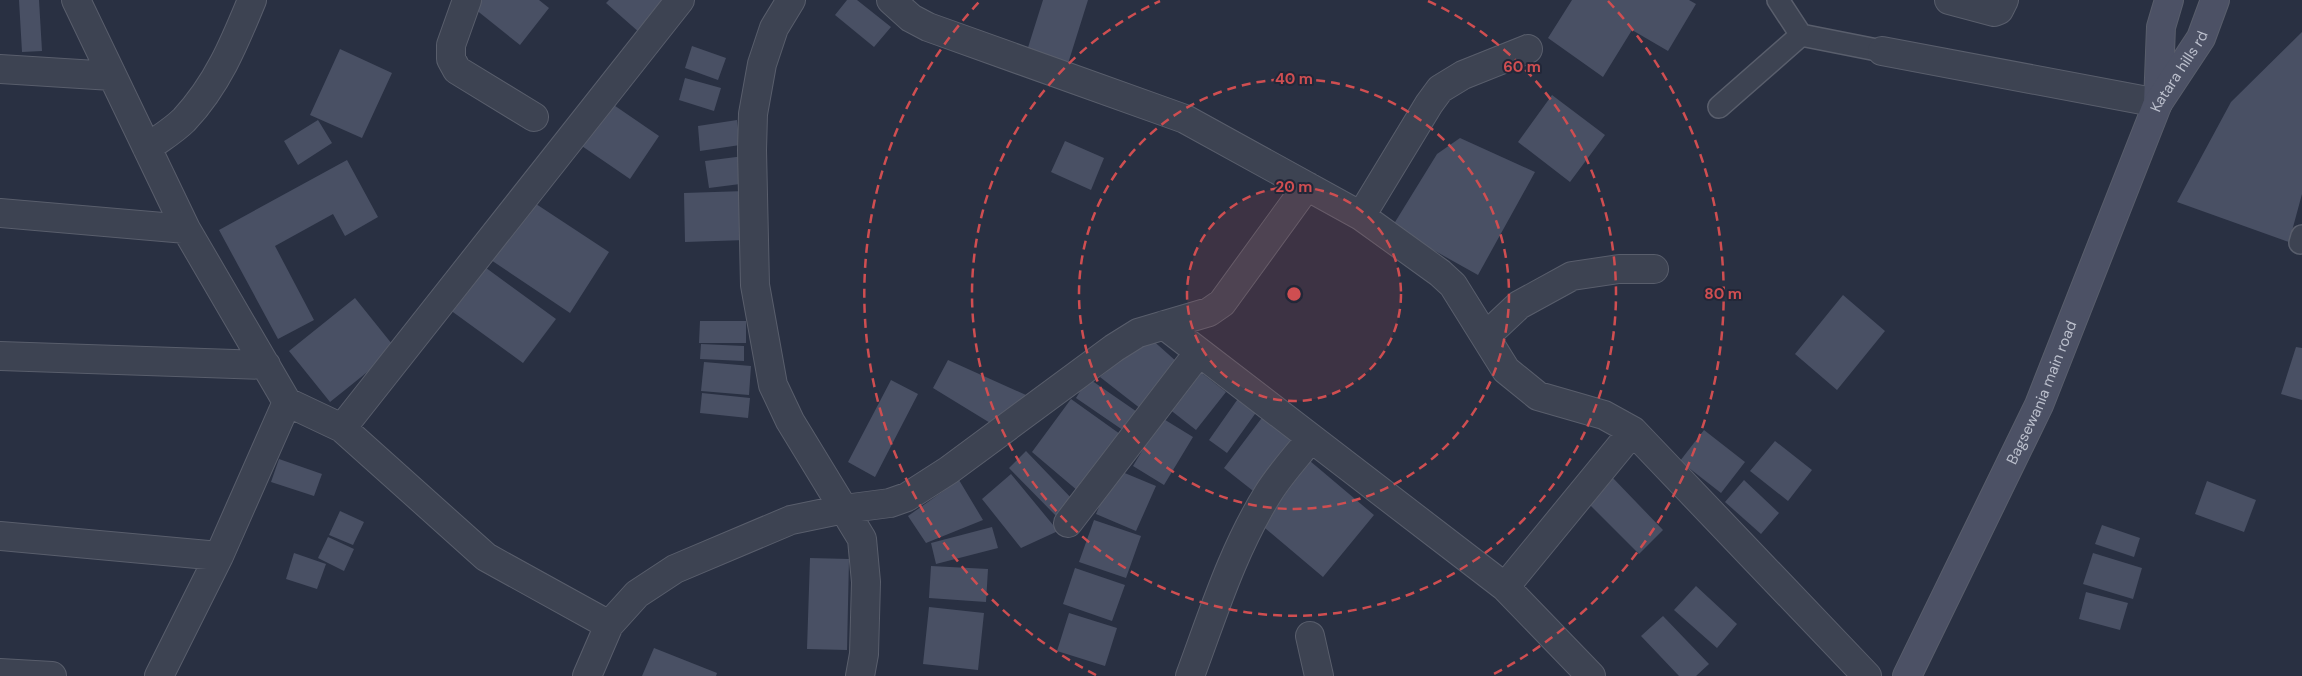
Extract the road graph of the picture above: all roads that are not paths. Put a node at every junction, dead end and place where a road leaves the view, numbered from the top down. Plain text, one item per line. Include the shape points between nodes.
1 (76, 0) edge
2 (252, 0) edge
3 (467, 0) edge
4 (680, 0) edge
5 (791, 0) edge
6 (891, 0) edge
7 (1778, 0) edge
8 (1949, 0) edge
9 (2004, 0) edge
10 (2169, 0) edge
11 (2215, 0) edge
12 (1801, 36) junction
13 (1528, 49) dead end
14 (1882, 50) joint
15 (0, 69) edge
16 (112, 76) junction
17 (2158, 103) junction
18 (1719, 107) dead end
19 (534, 117) dead end
20 (147, 148) junction
21 (1307, 186) junction
22 (0, 213) edge
23 (1360, 216) junction
24 (186, 229) junction
25 (1654, 269) dead end
26 (1164, 325) junction
27 (1486, 336) junction
28 (1199, 352) junction
29 (0, 356) edge
30 (266, 365) junction
31 (287, 402) junction
32 (342, 428) junction
33 (1633, 431) junction
34 (1311, 438) junction
35 (844, 509) junction
36 (1068, 523) dead end
37 (0, 536) edge
38 (219, 556) junction
39 (1505, 587) junction
40 (609, 625) junction
41 (1310, 636) dead end
42 (10, 674) edge
43 (52, 676) edge
44 (159, 676) edge
45 (587, 676) edge
46 (860, 676) edge
47 (1190, 676) edge
48 (1319, 676) edge
49 (1591, 676) edge
50 (1867, 676) edge
51 (1907, 676) edge

1 - 16 street
2 - 20 street via 216,79 182,122
3 - 19 street via 451,45 451,59 457,70
4 - 32 street
5 - 35 street via 774,28 762,64 753,114 755,285 773,385 790,421
6 - 21 street via 911,18 928,27 1185,119
7 - 12 lane
8 - 9 street via 1994,12 1999,10
10 - 17 main road, Katara hills rd via 2161,27
11 - 17 main road, Katara hills rd via 2202,38
12 - 14 lane
12 - 18 lane
13 - 23 street via 1463,75 1440,89
14 - 17 street
15 - 16 street
16 - 20 street
17 - 51 main road, Bagsewania main road via 2039,404
20 - 24 street
21 - 23 street
21 - 26 street via 1222,303 1209,312
22 - 24 street
23 - 27 street via 1453,285
24 - 30 street
25 - 27 street via 1618,268 1572,276 1519,304
26 - 28 street
26 - 35 street via 1138,333 1114,348 949,470 907,497 890,503
27 - 33 street via 1506,370 1538,396 1604,415
28 - 34 street
28 - 36 street
29 - 30 street
30 - 31 street
31 - 32 street
31 - 38 street
32 - 40 street via 486,557
33 - 39 street
33 - 50 street
34 - 39 street
34 - 47 street via 1270,491 1252,523 1231,566
35 - 40 street via 791,520 675,569 637,594
35 - 46 street via 862,538 866,582 864,654
37 - 38 street
38 - 44 street
39 - 49 street
40 - 45 street
41 - 48 street
42 - 43 street

